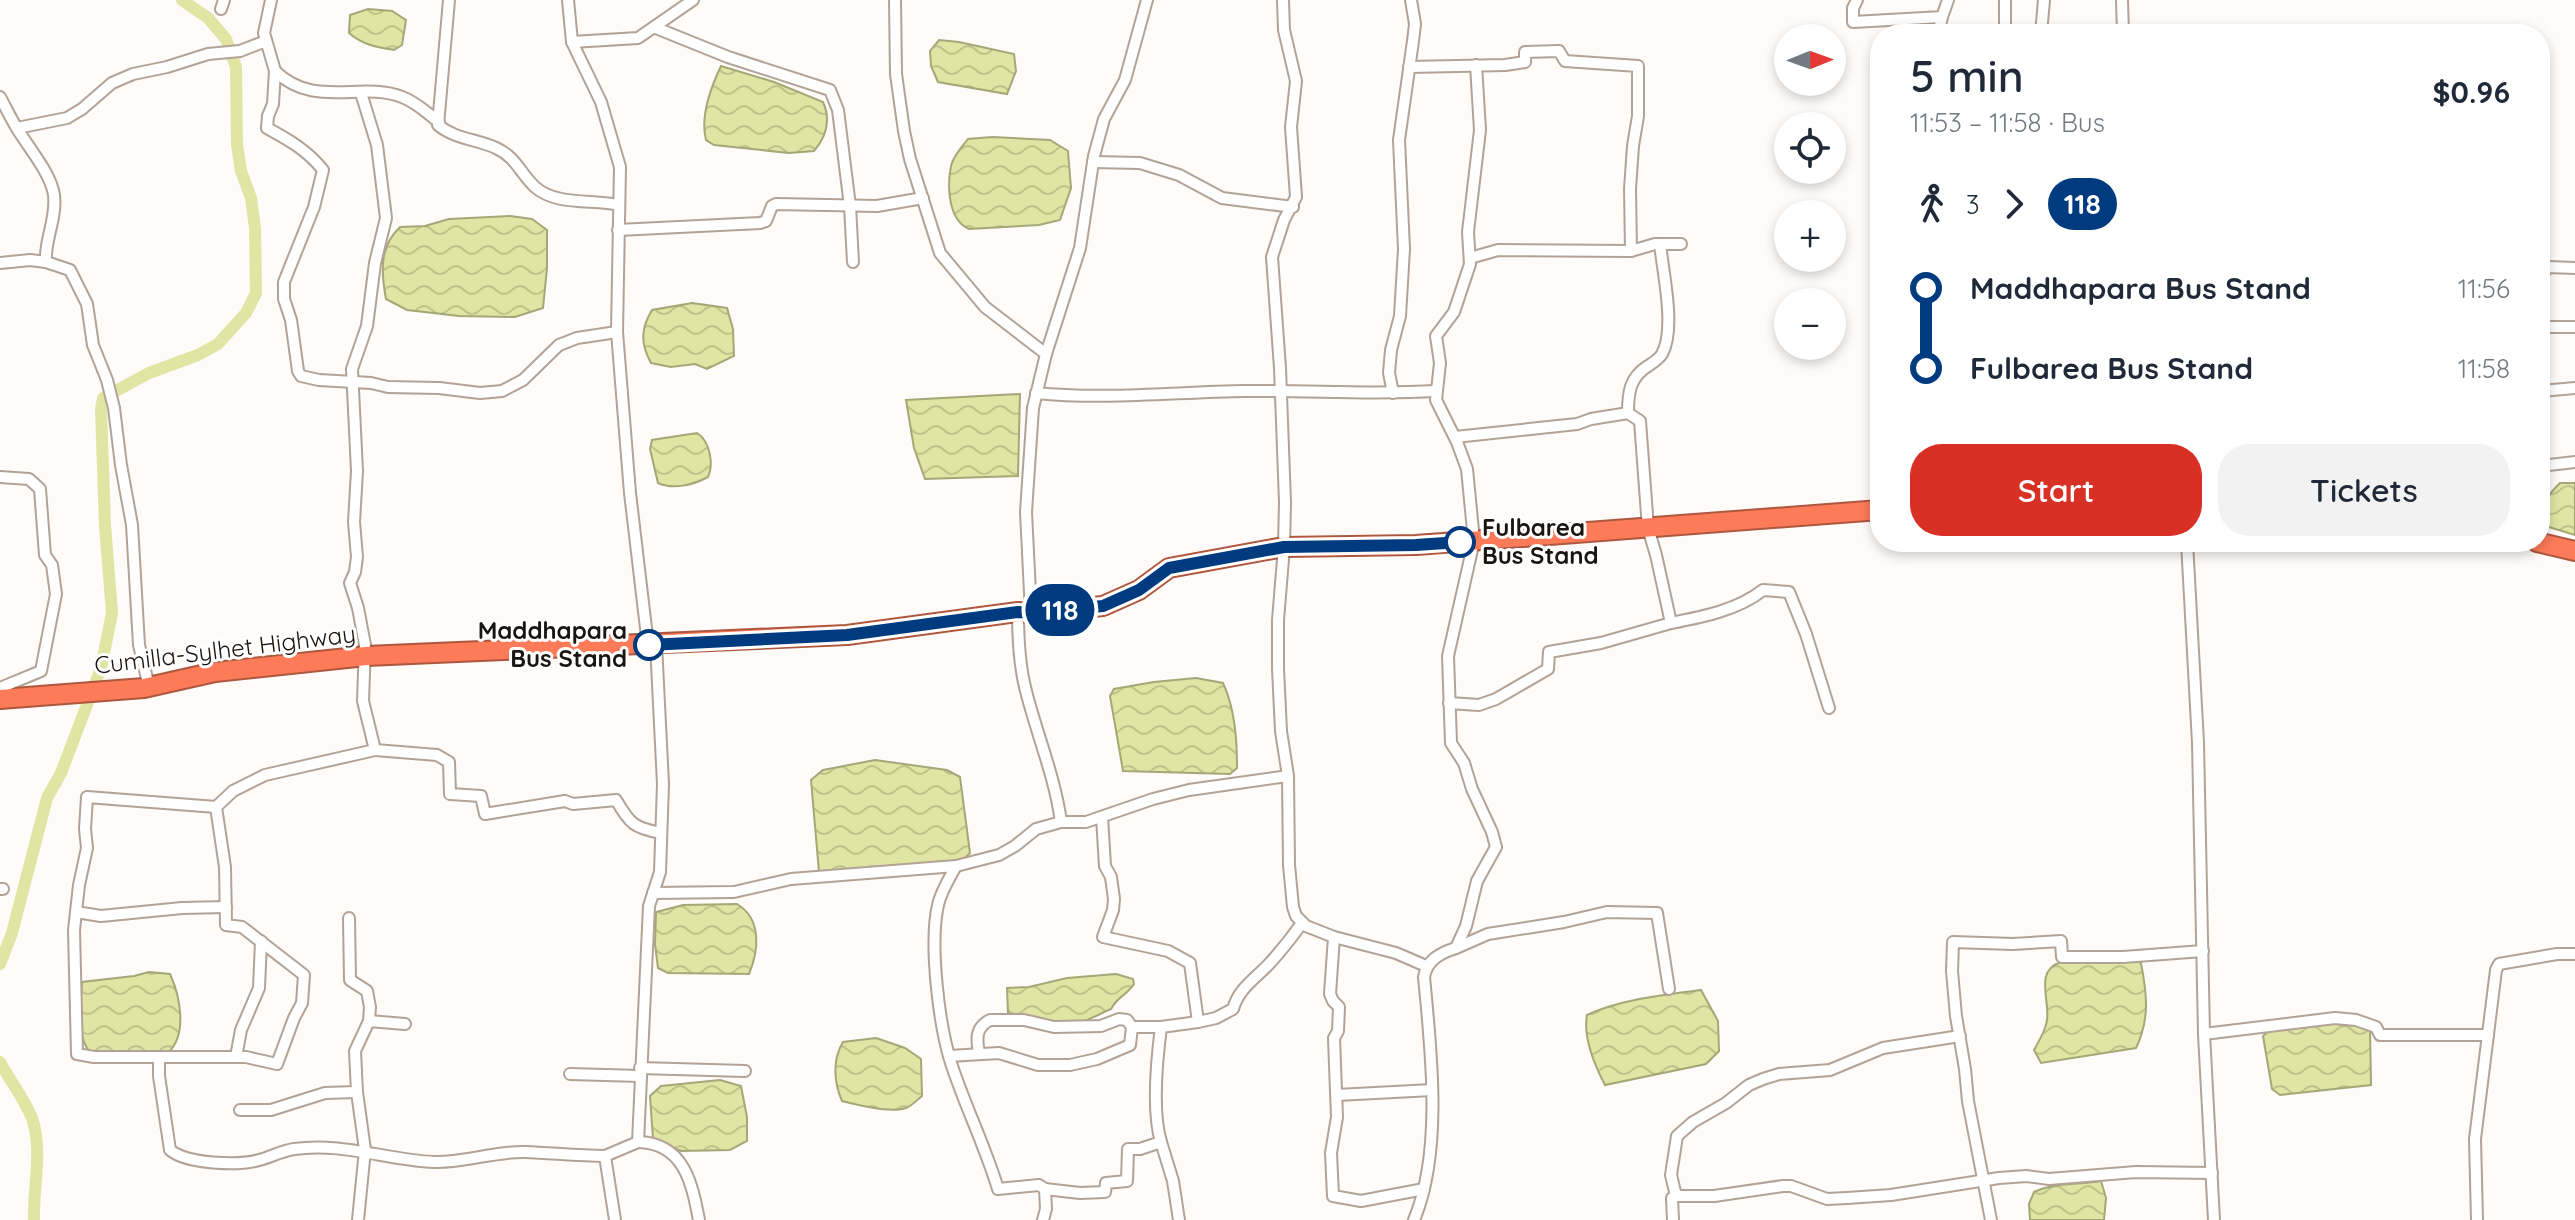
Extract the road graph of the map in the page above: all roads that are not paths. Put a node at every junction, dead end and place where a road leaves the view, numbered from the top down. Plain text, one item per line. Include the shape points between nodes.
1 (271, 0) edge
2 (449, 0) edge
3 (568, 0) edge
4 (693, 0) edge
5 (895, 0) edge
6 (1147, 0) edge
7 (1283, 0) edge
8 (1411, 0) edge
9 (1857, 0) edge
10 (1948, 0) edge
11 (2005, 0) edge
12 (2044, 0) edge
13 (2122, 0) edge
14 (1942, 17) junction
15 (1940, 24) edge
16 (2005, 24) edge
17 (2042, 24) edge
18 (2123, 24) edge
19 (656, 28) junction
20 (266, 41) junction
21 (572, 42) junction
22 (1476, 65) junction
23 (1409, 67) junction
24 (275, 71) junction
25 (361, 93) junction
26 (0, 97) edge
27 (439, 122) junction
28 (17, 128) junction
29 (1093, 162) junction
30 (923, 198) junction
31 (619, 205) junction
32 (850, 206) junction
33 (1293, 207) junction
34 (618, 230) junction
35 (1660, 244) junction
36 (1681, 244) dead end
37 (1631, 251) junction
38 (1470, 258) junction
39 (46, 262) junction
40 (853, 262) dead end
41 (0, 263) edge
42 (2550, 267) edge
43 (2575, 268) edge
44 (2550, 327) edge
45 (2575, 327) edge
46 (617, 332) junction
47 (1046, 354) junction
48 (352, 382) junction
49 (2575, 388) edge
50 (1435, 391) junction
51 (2550, 391) edge
52 (1281, 392) junction
53 (1036, 393) junction
54 (1393, 393) junction
55 (1628, 413) junction
56 (1455, 437) junction
57 (2575, 462) edge
58 (2550, 465) edge
59 (0, 477) edge
60 (1870, 511) edge
61 (1648, 528) junction
62 (1474, 541) junction
63 (2550, 545) edge
64 (1284, 547) junction
65 (2575, 551) edge
66 (2188, 552) edge
67 (1024, 612) junction
68 (1671, 623) junction
69 (652, 644) junction
70 (366, 656) junction
71 (147, 687) junction
72 (0, 688) edge
73 (0, 699) edge
74 (1449, 703) junction
75 (1829, 708) dead end
76 (375, 750) junction
77 (1288, 776) junction
78 (216, 807) junction
79 (1102, 817) junction
80 (1061, 822) junction
81 (661, 833) junction
82 (956, 866) junction
83 (653, 893) junction
84 (226, 907) junction
85 (76, 912) junction
86 (349, 918) dead end
87 (1302, 923) junction
88 (1334, 937) junction
89 (261, 941) junction
90 (1456, 948) junction
91 (2203, 951) junction
92 (2575, 954) edge
93 (1426, 966) junction
94 (1669, 989) dead end
95 (369, 1021) junction
96 (1198, 1022) junction
97 (405, 1024) dead end
98 (1132, 1027) junction
99 (1161, 1027) junction
100 (2204, 1034) junction
101 (2488, 1035) junction
102 (1960, 1036) junction
103 (979, 1053) junction
104 (949, 1056) junction
105 (159, 1057) junction
106 (236, 1057) junction
107 (745, 1071) dead end
108 (640, 1072) junction
109 (570, 1074) dead end
110 (1432, 1090) junction
111 (357, 1092) junction
112 (1337, 1095) junction
113 (240, 1110) dead end
114 (638, 1142) junction
115 (1161, 1142) junction
116 (365, 1150) junction
117 (605, 1156) junction
118 (2212, 1173) junction
119 (1984, 1181) junction
120 (1045, 1189) junction
121 (1424, 1189) junction
122 (1676, 1196) junction
123 (358, 1220) edge
124 (615, 1220) edge
125 (699, 1220) edge
126 (1043, 1220) edge
127 (1179, 1220) edge
128 (1414, 1220) edge
129 (1673, 1220) edge
130 (1991, 1220) edge
131 (2214, 1220) edge
132 (2477, 1220) edge

1 - 20 street
2 - 27 street
3 - 21 street
4 - 19 street
5 - 30 street via 896,74 910,159
6 - 29 street via 1125,80 1104,119
7 - 33 street via 1296,81
8 - 23 street via 1415,24
9 - 14 street via 1853,22
10 - 14 street
11 - 16 street
12 - 17 street
13 - 18 street
14 - 15 street
19 - 21 street via 638,38
19 - 32 street via 830,90 838,110
20 - 24 street
20 - 28 street via 133,74 112,83 67,118
21 - 31 street via 601,102 620,167
22 - 23 street
22 - 37 street via 1525,62 1525,52 1559,51 1565,61 1638,66
22 - 38 street via 1480,130 1468,232
23 - 54 street via 1399,140 1404,235 1400,316 1389,373
24 - 25 street via 297,87
24 - 48 street via 267,128 294,143 323,170 284,282 298,371 305,378
25 - 27 street via 403,97
25 - 48 street via 377,145 386,218
26 - 28 street
27 - 31 street via 447,133 502,151 542,192
28 - 39 street via 54,191
29 - 33 street via 1140,163 1179,175 1222,198
29 - 47 street via 1080,248
30 - 32 street
30 - 47 street via 940,253 985,307
31 - 34 street
32 - 34 street via 776,204 760,223
32 - 40 street
33 - 52 street via 1272,257
34 - 46 street
35 - 36 street
35 - 37 street
35 - 55 street via 1667,336 1661,357 1637,373 1630,385
37 - 38 street via 1498,250
38 - 50 street via 1454,312 1436,336 1440,363
39 - 41 street
39 - 71 street via 75,277 107,380 132,525 139,645
42 - 43 street
44 - 45 street
46 - 48 street via 559,345 523,380 502,391
46 - 69 street via 630,493
47 - 53 street
48 - 70 street via 357,557 350,583
49 - 51 street
50 - 54 street
50 - 56 street
52 - 53 street via 1099,397
52 - 54 street
52 - 64 street
53 - 67 street
55 - 56 street
55 - 61 street via 1640,421
56 - 62 street via 1467,469
57 - 58 street
59 - 72 street via 29,479 40,489 45,555 52,565 56,594 41,671
60 - 61 highway, Cumilla-Sylhet Highway
61 - 62 highway, Cumilla-Sylhet Highway
61 - 68 street
62 - 64 highway, Cumilla-Sylhet Highway
62 - 74 street via 1448,656
63 - 65 highway
64 - 67 highway, Cumilla-Sylhet Highway via 1169,568 1139,590 1103,606
64 - 77 street via 1278,669
66 - 91 street
67 - 69 highway, Cumilla-Sylhet Highway via 847,635
67 - 80 street via 1019,655
68 - 74 street via 1549,652 1548,669 1496,699 1479,705
68 - 75 street via 1751,600 1763,590 1789,592
69 - 70 highway, Cumilla-Sylhet Highway
69 - 81 street via 663,784
70 - 71 highway, Cumilla-Sylhet Highway via 215,672
70 - 76 street via 363,701
71 - 73 highway, Cumilla-Sylhet Highway
74 - 90 street via 1451,743 1496,847 1477,881
76 - 78 street via 265,775 233,791
76 - 81 street via 437,755 449,762 450,794 481,796 485,814 565,801 616,800 638,829
77 - 79 street via 1189,790
77 - 87 street via 1290,887
78 - 84 street
78 - 85 street via 87,797 87,848
79 - 80 street
79 - 96 street via 1105,866 1114,899 1103,937 1168,951 1190,963
80 - 82 street via 1036,829 999,855
81 - 83 street via 660,872
82 - 83 street via 791,879 734,892
82 - 104 street via 935,920 937,981
83 - 108 street
84 - 85 street via 101,916
84 - 89 street via 226,925 242,927
85 - 105 street via 77,1054
86 - 95 street via 350,980 367,991
87 - 88 street
87 - 96 street via 1249,982 1233,1009
88 - 93 street
88 - 112 street via 1330,994 1339,1007 1334,1038
89 - 106 street via 259,988
89 - 106 street via 304,975 302,1003 277,1064
90 - 93 street
90 - 94 street via 1488,934 1607,912 1657,913
91 - 100 street
91 - 102 street via 2062,957 2061,941 1953,942
92 - 101 street via 2499,964
93 - 110 street
95 - 97 street
95 - 111 street via 355,1051
96 - 99 street
98 - 99 street
98 - 103 street via 1130,1045 1070,1065 1038,1065
98 - 103 street via 1119,1019 1101,1026 1054,1027 990,1020 978,1030
99 - 115 street via 1156,1054
100 - 101 street via 2335,1018 2366,1023 2380,1035
100 - 118 street
101 - 132 street via 2475,1139
102 - 119 street
102 - 122 street via 1883,1048 1830,1070 1779,1074 1749,1085 1677,1136 1671,1175
103 - 104 street
104 - 120 street via 998,1189
105 - 106 street
105 - 116 street via 170,1150 184,1159 243,1162 296,1148
107 - 108 street
108 - 109 street
108 - 114 street
110 - 112 street
110 - 121 street
111 - 113 street via 325,1093 271,1110
111 - 116 street
112 - 121 street via 1333,1196 1373,1200
114 - 117 street
114 - 125 street via 658,1145 684,1166
115 - 120 street via 1128,1149 1127,1181 1106,1183 1105,1192
115 - 127 street
116 - 117 street via 435,1162 525,1152
116 - 123 street
117 - 124 street
118 - 119 street
118 - 131 street
119 - 122 street via 1827,1199 1791,1186
119 - 130 street
120 - 126 street
121 - 128 street
122 - 129 street

